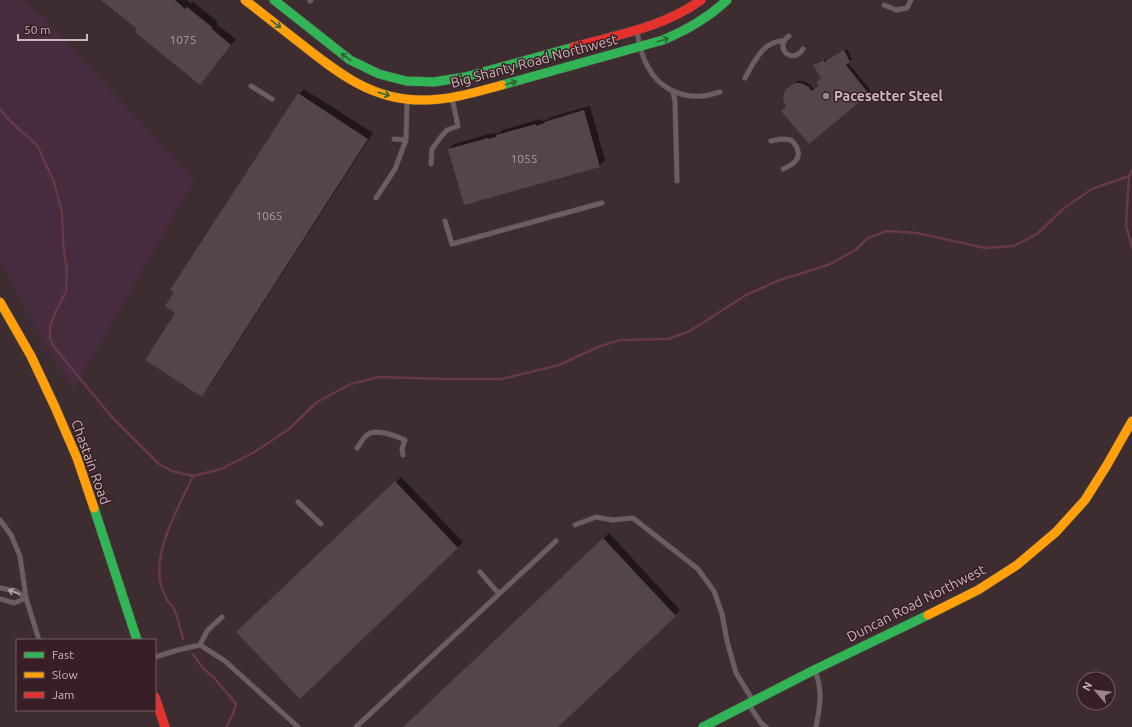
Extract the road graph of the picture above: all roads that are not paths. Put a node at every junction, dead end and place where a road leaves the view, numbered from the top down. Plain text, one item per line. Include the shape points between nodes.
1 (245, 0) edge
2 (274, 0) edge
3 (701, 0) edge
4 (727, 0) edge
5 (911, 0) edge
6 (884, 5) dead end
7 (637, 30) junction
8 (789, 36) dead end
9 (783, 42) junction
10 (640, 46) junction
11 (803, 49) dead end
12 (745, 78) dead end
13 (251, 86) dead end
14 (673, 91) junction
15 (720, 92) dead end
16 (452, 98) junction
17 (272, 99) dead end
18 (407, 99) junction
19 (394, 140) dead end
20 (406, 140) junction
21 (771, 141) dead end
22 (431, 164) dead end
23 (783, 169) dead end
24 (677, 181) dead end
25 (376, 198) dead end
26 (602, 203) dead end
27 (445, 221) dead end
28 (0, 302) edge
29 (1132, 421) edge
30 (357, 448) dead end
31 (403, 455) dead end
32 (298, 502) dead end
33 (0, 520) edge
34 (320, 524) dead end
35 (575, 525) dead end
36 (556, 541) dead end
37 (480, 572) dead end
38 (0, 588) edge
39 (499, 594) junction
40 (26, 598) junction
41 (0, 599) edge
42 (222, 617) dead end
43 (39, 639) edge
44 (137, 639) edge
45 (200, 646) junction
46 (156, 657) edge
47 (814, 670) junction
48 (156, 700) edge
49 (750, 702) junction
50 (165, 727) edge
51 (298, 727) edge
52 (356, 727) edge
53 (703, 727) edge
54 (766, 727) edge
55 (816, 727) edge

1 -> 18 street, Big Shanty Road Northwest via 351,81 382,94
7 -> 2 street, Big Shanty Road Northwest via 465,78 413,82 380,75 350,60
3 - 7 street, Big Shanty Road Northwest via 680,14
10 -> 4 street, Big Shanty Road Northwest via 679,34 705,19
5 - 6 lane via 906,8 896,10
7 - 10 lane
8 - 9 lane
9 - 11 lane via 784,51 792,56 801,53
9 - 12 lane via 777,41 764,48
10 - 14 lane via 651,73 660,83
16 -> 10 street, Big Shanty Road Northwest
13 - 17 lane
14 - 15 lane via 686,96 704,96
14 - 24 lane via 676,102
16 - 18 street, Big Shanty Road Northwest
16 - 22 lane via 458,126 447,130 432,149
18 - 20 lane
19 - 20 lane
20 - 25 lane via 395,170
21 - 23 lane via 781,138 791,140 798,148 798,157 793,165
26 - 27 lane via 452,244
28 - 44 street, Chastain Road via 31,356 77,458
29 - 47 street, Duncan Road Northwest via 1085,500 1056,532 1017,565 978,590
30 - 31 lane via 367,434 384,433 405,440
32 - 34 lane
33 - 40 lane via 11,535 20,556
35 - 49 lane via 596,517 612,520 633,518 698,569 714,591 736,673
36 - 39 lane
37 - 39 lane
40 -> 38 lane via 16,591
39 - 52 lane
40 - 41 lane via 14,603
40 - 43 lane
42 - 45 lane via 207,631
45 - 46 lane
45 - 51 lane via 225,661
47 - 49 street, Duncan Road Northwest
47 - 55 lane via 821,690
48 - 50 street
49 - 53 street, Duncan Road Northwest
49 - 54 lane via 761,723

